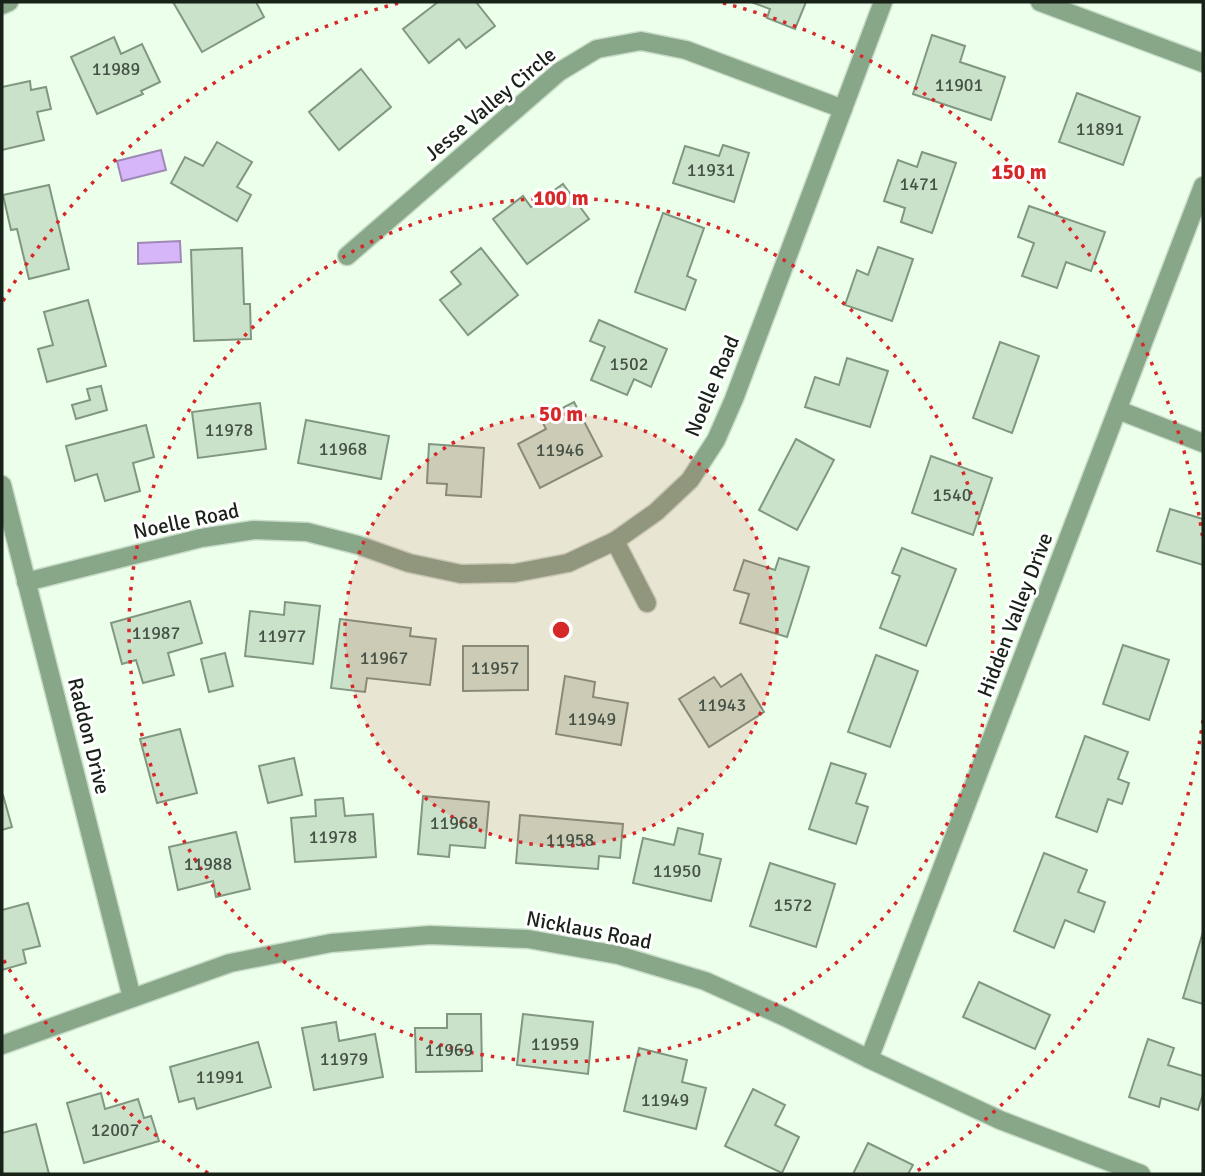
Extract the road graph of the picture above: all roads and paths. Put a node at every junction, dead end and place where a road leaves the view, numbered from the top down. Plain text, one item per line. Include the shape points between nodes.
1 (9, 2) edge
2 (883, 2) edge
3 (1040, 2) edge
4 (2, 5) edge
5 (1203, 63) edge
6 (843, 109) junction
7 (1203, 186) edge
8 (346, 256) dead end
9 (1118, 410) junction
10 (1203, 443) edge
11 (2, 485) edge
12 (615, 541) junction
13 (26, 582) junction
14 (647, 603) dead end
15 (132, 998) junction
16 (2, 1045) edge
17 (869, 1059) junction
18 (1141, 1174) edge

1 - 4 street
2 - 6 street, Noelle Road
3 - 5 street
6 - 8 street, Jesse Valley Circle via 686,50 641,41 597,49 559,72
6 - 12 street, Noelle Road via 716,440 690,480
7 - 9 street, Hidden Valley Drive
9 - 10 street
9 - 17 street, Hidden Valley Drive
11 - 13 street, Raddon Drive
12 - 13 street, Noelle Road via 568,563 514,573 461,574 307,533 254,530 201,538
12 - 14 street
13 - 15 street, Raddon Drive
15 - 16 street, Nicklaus Road
15 - 17 street, Nicklaus Road via 230,963 331,943 430,935 528,939 618,955 705,981
17 - 18 street, Nicklaus Road via 1000,1120

